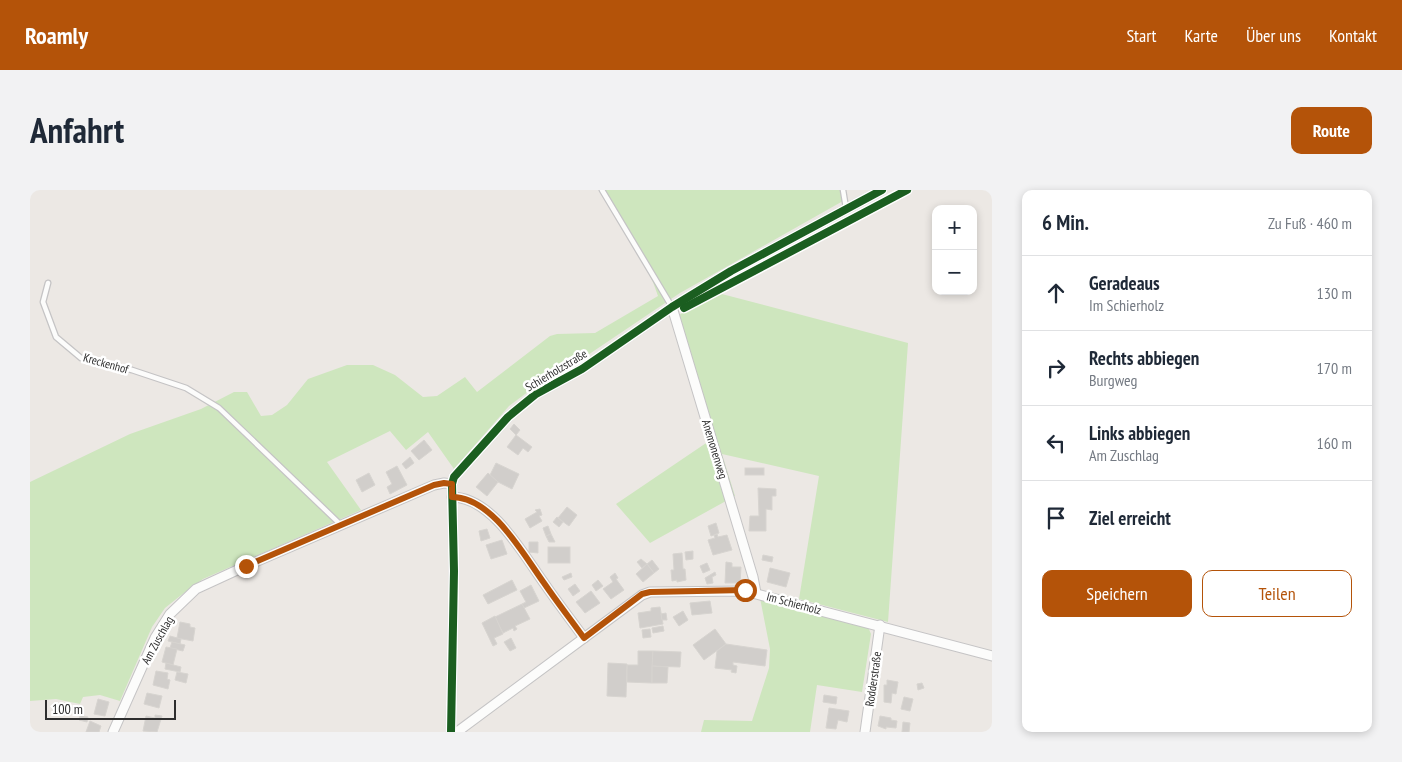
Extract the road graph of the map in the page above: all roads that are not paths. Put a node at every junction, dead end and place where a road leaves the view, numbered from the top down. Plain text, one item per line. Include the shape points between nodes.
1 (602, 190) edge
2 (843, 190) edge
3 (882, 190) edge
4 (846, 210) junction
5 (48, 283) dead end
6 (672, 307) junction
7 (452, 484) junction
8 (452, 497) junction
9 (342, 526) junction
10 (756, 593) junction
11 (880, 625) junction
12 (584, 638) junction
13 (992, 656) edge
14 (113, 732) edge
15 (451, 732) edge
16 (457, 732) edge
17 (865, 732) edge

1 - 6 lane
2 - 4 lane
3 - 4 street, Schierholzstraße
4 - 6 street, Schierholzstraße via 731,271
5 - 9 lane, Kreckenhof via 44,302 56,337 82,358 186,388 219,408
6 - 7 street, Schierholzstraße via 582,369 527,401 508,417 454,477
6 - 10 street, Anemonenweg
7 - 8 street
7 - 9 street, Am Zuschlag via 434,485
8 - 12 street via 472,502 507,530
8 - 15 street
9 - 14 street, Am Zuschlag via 196,589 170,614 155,638
10 - 11 street, Im Schierholz
10 - 12 street, Im Schierholz via 745,590 642,594
11 - 13 street, Im Schierholz
11 - 17 street, Rodderstraße
12 - 16 street, Im Schierholz

